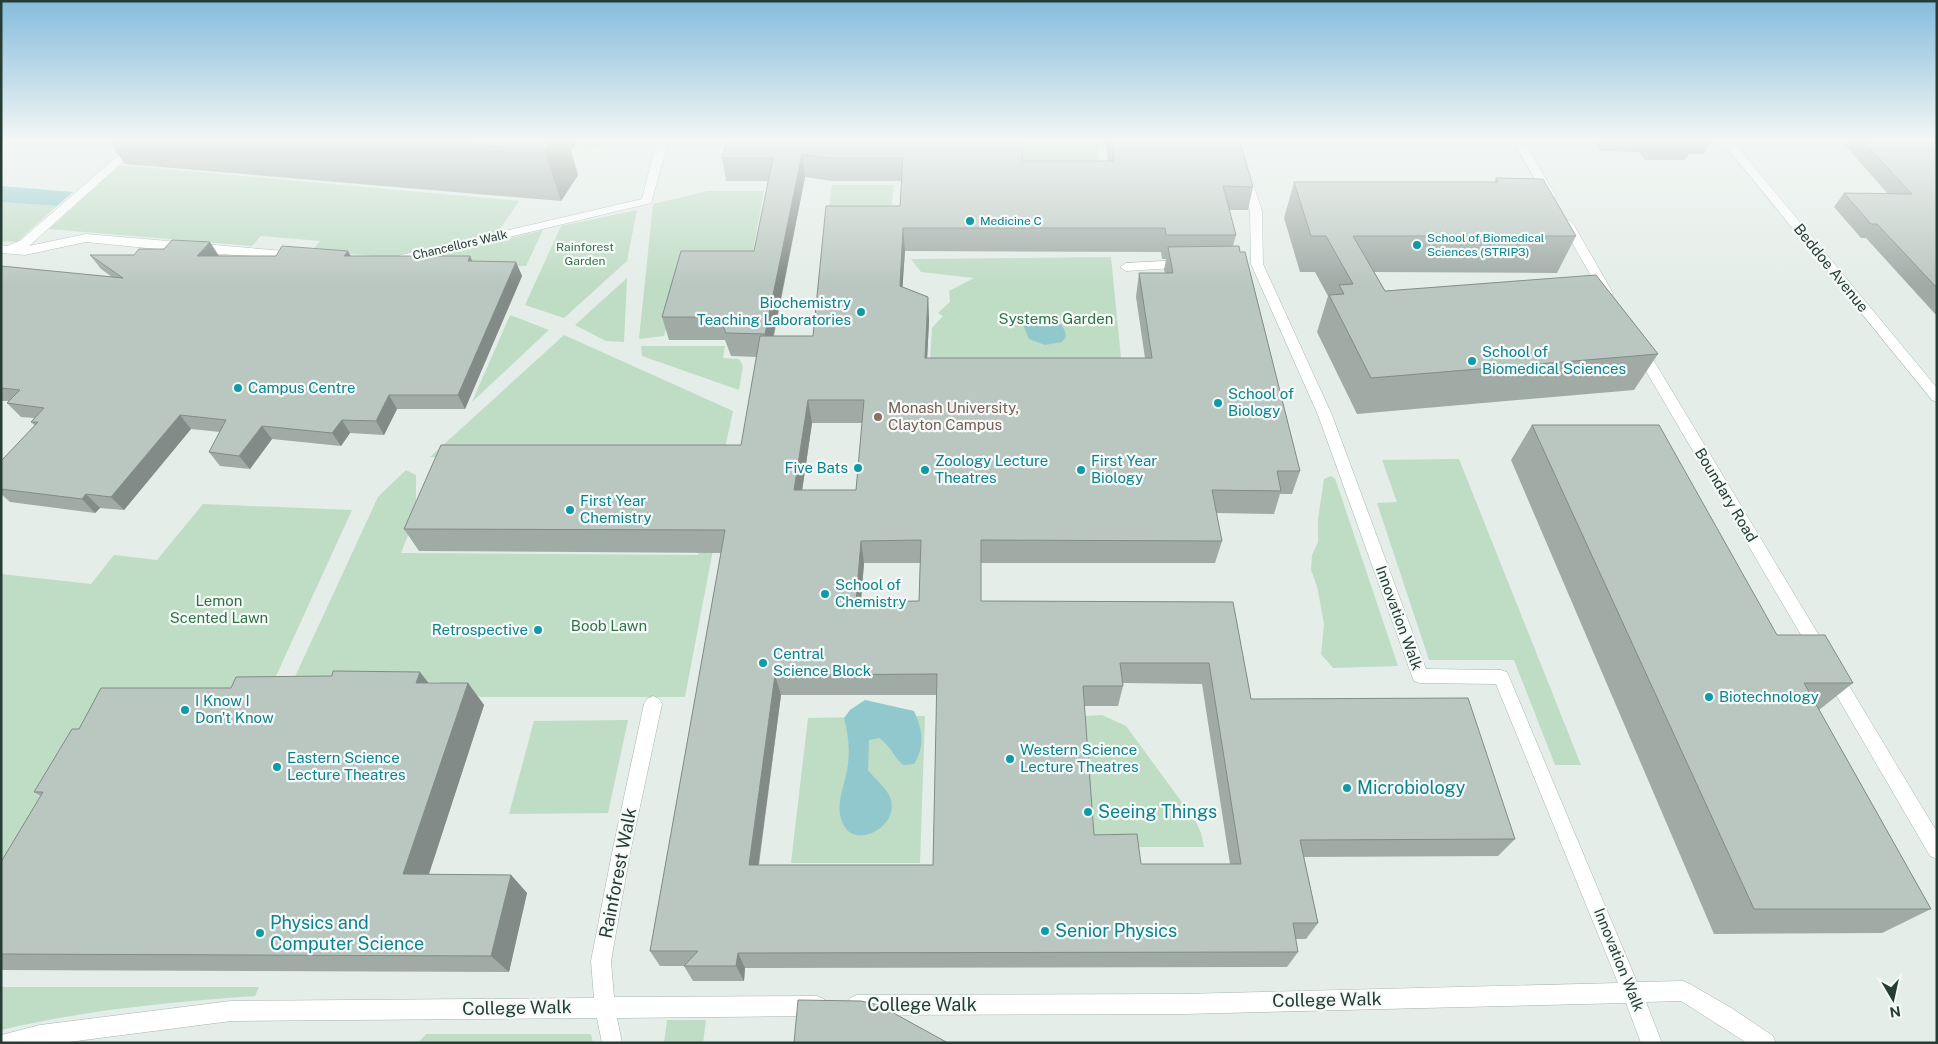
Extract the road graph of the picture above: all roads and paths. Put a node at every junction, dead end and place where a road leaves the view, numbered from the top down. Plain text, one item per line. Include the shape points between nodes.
1 (87, 188) edge
2 (650, 188) edge
3 (1249, 188) edge
4 (1546, 188) edge
5 (1765, 188) edge
6 (3, 250) edge
7 (304, 256) edge
8 (384, 261) edge
9 (1202, 264) edge
10 (1126, 267) dead end
11 (1614, 304) edge
12 (1634, 337) edge
13 (1937, 397) edge
14 (653, 704) dead end
15 (1937, 850) edge
16 (1632, 992) junction
17 (605, 1007) junction
18 (6, 1043) edge
19 (612, 1043) edge
20 (1652, 1043) edge
21 (1766, 1043) edge

1 - 6 street via 25,243
2 - 8 street, Chancellors Walk via 647,201 400,260
3 - 16 street, Innovation Walk via 1256,211 1252,264 1325,415 1420,676 1501,677
4 - 11 street
5 - 13 street, Beddoe Avenue
6 - 7 street via 25,250 86,238
9 - 10 street
12 - 15 street, Boundary Road
14 - 17 street, Rainforest Walk via 602,961
16 - 17 street, College Walk via 1193,1003
16 - 20 street, Innovation Walk
16 - 21 street, College Walk via 1684,991
17 - 18 street, College Walk via 231,1011 40,1035
17 - 19 street, Rainforest Walk

